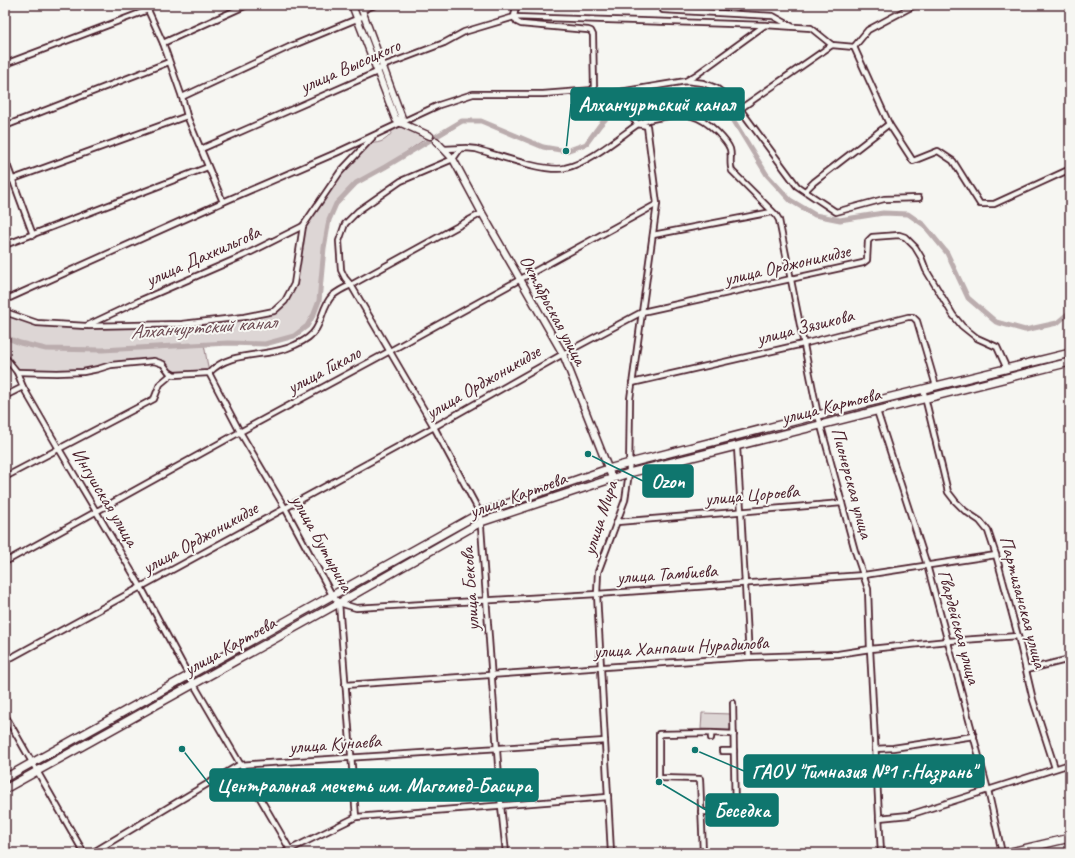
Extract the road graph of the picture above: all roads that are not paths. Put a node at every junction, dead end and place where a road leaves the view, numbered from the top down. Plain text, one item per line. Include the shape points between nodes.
1 (247, 5) edge
2 (352, 5) edge
3 (375, 5) edge
4 (516, 5) edge
5 (663, 5) edge
6 (915, 5) edge
7 (148, 7) edge
8 (362, 10) edge
9 (514, 16) junction
10 (357, 19) junction
11 (765, 25) junction
12 (792, 27) junction
13 (163, 43) junction
14 (832, 45) junction
15 (854, 47) junction
16 (169, 62) junction
17 (5, 64) edge
18 (383, 66) junction
19 (377, 72) junction
20 (686, 81) junction
21 (594, 90) junction
22 (608, 94) junction
23 (182, 97) junction
24 (740, 109) junction
25 (187, 116) junction
26 (400, 121) junction
27 (638, 124) junction
28 (889, 124) junction
29 (5, 126) edge
30 (374, 135) junction
31 (430, 136) dead end
32 (436, 141) dead end
33 (201, 149) junction
34 (444, 149) junction
35 (460, 149) junction
36 (5, 159) edge
37 (453, 159) junction
38 (208, 167) junction
39 (1070, 174) edge
40 (13, 180) junction
41 (5, 182) edge
42 (805, 191) junction
43 (919, 198) dead end
44 (223, 202) junction
45 (657, 204) junction
46 (772, 212) junction
47 (482, 213) junction
48 (304, 226) junction
49 (33, 235) junction
50 (653, 235) junction
51 (5, 245) edge
52 (520, 279) junction
53 (790, 280) junction
54 (351, 285) junction
55 (5, 300) edge
56 (5, 312) edge
57 (642, 312) junction
58 (86, 326) junction
59 (803, 344) junction
60 (390, 351) junction
61 (1070, 353) edge
62 (563, 354) junction
63 (5, 356) edge
64 (1070, 362) edge
65 (1007, 369) junction
66 (17, 372) junction
67 (172, 374) junction
68 (209, 374) junction
69 (632, 383) junction
70 (936, 386) junction
71 (23, 387) junction
72 (924, 389) junction
73 (5, 396) edge
74 (926, 399) junction
75 (877, 411) junction
76 (818, 415) junction
77 (821, 425) junction
78 (434, 427) junction
79 (240, 432) junction
80 (736, 446) junction
81 (59, 449) junction
82 (630, 463) junction
83 (608, 469) junction
84 (629, 473) junction
85 (5, 477) edge
86 (612, 478) junction
87 (842, 503) junction
88 (285, 508) junction
89 (96, 511) junction
90 (741, 511) junction
91 (480, 513) junction
92 (481, 522) junction
93 (617, 522) junction
94 (996, 555) junction
95 (5, 562) edge
96 (927, 565) junction
97 (864, 575) junction
98 (744, 584) junction
99 (141, 587) junction
100 (332, 594) junction
101 (597, 594) junction
102 (486, 601) junction
103 (339, 603) junction
104 (1018, 636) junction
105 (948, 641) junction
106 (870, 649) junction
107 (749, 657) junction
108 (1070, 659) edge
109 (5, 661) edge
110 (600, 666) junction
111 (1026, 670) junction
112 (491, 675) junction
113 (189, 676) junction
114 (194, 684) junction
115 (345, 684) junction
116 (734, 702) dead end
117 (5, 715) edge
118 (734, 734) junction
119 (974, 736) junction
120 (604, 741) junction
121 (497, 749) junction
122 (875, 749) junction
123 (722, 751) dead end
124 (734, 751) junction
125 (351, 757) junction
126 (32, 762) junction
127 (1070, 764) edge
128 (239, 765) junction
129 (1054, 768) junction
130 (38, 771) junction
131 (5, 778) edge
132 (5, 789) edge
133 (988, 790) junction
134 (608, 797) junction
135 (501, 806) junction
136 (701, 812) junction
137 (356, 818) junction
138 (879, 818) junction
139 (1070, 838) edge
140 (291, 851) edge
141 (84, 853) edge
142 (92, 853) edge
143 (283, 853) edge
144 (506, 853) edge
145 (611, 853) edge
146 (704, 853) edge
147 (881, 853) edge
148 (1002, 853) edge
149 (1006, 853) edge

1 - 13 street
2 - 10 street
3 - 8 street
4 - 9 street
5 - 12 street via 663,10 773,16
6 - 15 street via 868,30
7 - 13 street
7 - 17 street
8 - 10 street
8 - 18 street
9 - 11 street, улица Высоцкого
9 - 18 street, улица Высоцкого via 464,32 444,43
9 - 21 street via 517,22 522,24 591,31
10 - 19 street
10 - 23 street via 289,46
11 - 12 street, улица Высоцкого
11 - 20 street
12 - 14 street, улица Высоцкого via 811,28
13 - 16 street
14 - 15 street
14 - 24 street
15 - 28 street
16 - 23 street
16 - 29 street
18 - 19 street, улица Высоцкого
18 - 26 street via 402,118
19 - 26 street via 396,120
19 - 33 street, улица Высоцкого
20 - 22 street
20 - 24 street via 716,88
21 - 22 street
21 - 26 street via 543,94 473,94
22 - 27 street, улица Мира
23 - 25 street
24 - 42 street via 797,186
25 - 33 street
25 - 40 street
26 - 30 street
26 - 31 street
27 - 35 street via 585,161 564,169 543,168 476,149
27 - 45 street, улица Мира via 647,126
27 - 46 street, Пионерская улица via 675,114 699,118 708,124 730,149 732,171
28 - 39 street via 913,161 938,151 953,161 980,204 994,204 1066,171
28 - 42 street
30 - 44 street
30 - 48 street via 340,172
32 - 34 street, Октябрьская улица
33 - 38 street
34 - 35 street
34 - 37 street, Октябрьская улица
35 - 37 street
36 - 40 street
37 - 47 street, Октябрьская улица
37 - 54 street, улица Бекова via 401,181 358,211 345,224 339,241 340,255 342,270
38 - 44 street
38 - 49 street
40 - 41 street
40 - 49 street
42 - 43 street via 836,212 884,199
44 - 55 street
45 - 50 street, улица Мира
45 - 52 street, улица Гикало
46 - 50 street
46 - 53 street, Пионерская улица via 778,220
47 - 52 street, Октябрьская улица
47 - 54 street
48 - 58 street, улица Дахкильгова
48 - 58 street via 294,284 285,301 274,311 182,324
49 - 51 street
50 - 57 street, улица Мира
52 - 60 street, улица Гикало
52 - 62 street, Октябрьская улица
53 - 57 street, улица Орджоникидзе
53 - 59 street, Пионерская улица
53 - 65 street, улица Орджоникидзе via 863,263 868,256 869,238 902,236 915,247 953,315 969,332 997,347
54 - 60 street, улица Бекова
54 - 68 street via 331,296 317,328 310,336 294,346 276,352 228,360 215,367
56 - 58 street, улица Дахкильгова via 37,322
57 - 62 street, улица Орджоникидзе
57 - 69 street, улица Мира
59 - 69 street, улица Зязикова
59 - 70 street, улица Зязикова via 908,317 913,318 917,320
59 - 76 street, Пионерская улица
60 - 78 street, улица Бекова
60 - 79 street, улица Гикало
61 - 65 main road, улица Картоева
62 - 78 street, улица Орджоникидзе
62 - 83 street, Октябрьская улица
63 - 66 street, Ингушская улица
64 - 74 main road, улица Картоева
65 - 70 main road, улица Картоева
66 - 67 street via 83,372 111,365 154,362 163,364
66 - 71 street, Ингушская улица
67 - 68 street
67 - 81 street via 160,384 154,399
68 - 79 street, улица Бутырина
69 - 82 street, улица Мира
70 - 72 main road, улица Картоева
71 - 73 street
71 - 81 street, Ингушская улица
72 - 74 street, Партизанская улица
72 - 76 main road, улица Картоева
74 - 75 main road, улица Картоева
74 - 94 street, Партизанская улица via 948,492 988,531
75 - 77 main road, улица Картоева
75 - 96 street, Гвардейская улица
76 - 77 street, Пионерская улица
76 - 82 main road, улица Картоева
77 - 80 main road, улица Картоева
77 - 87 street, Пионерская улица
78 - 88 street, улица Орджоникидзе
78 - 91 street, улица Бекова
79 - 88 street, улица Бутырина
79 - 89 street, улица Гикало
80 - 84 main road, улица Картоева
80 - 90 street
81 - 85 street
81 - 89 street, Ингушская улица
82 - 83 main road, улица Картоева
82 - 84 street, улица Мира
83 - 86 street, Октябрьская улица
83 - 91 main road, улица Картоева
84 - 86 main road, улица Картоева
84 - 93 street, улица Мира via 625,500
86 - 92 main road, улица Картоева
87 - 90 street, улица Цороева
87 - 97 street, Пионерская улица
88 - 99 street, улица Орджоникидзе
88 - 100 street, улица Бутырина
89 - 95 street, улица Гикало
89 - 99 street, Ингушская улица
90 - 93 street, улица Цороева
90 - 98 street
91 - 92 street, улица Бекова
91 - 100 main road, улица Картоева
92 - 102 street, улица Бекова
92 - 103 main road, улица Картоева
93 - 101 street, улица Мира via 598,572
94 - 96 street, улица Тамбиева
94 - 104 street, Партизанская улица
96 - 97 street, улица Тамбиева
96 - 105 street, Гвардейская улица
97 - 98 street, улица Тамбиева
97 - 106 street, Пионерская улица via 868,589
98 - 101 street, улица Тамбиева
98 - 107 street
99 - 109 street, улица Орджоникидзе
99 - 113 street, Ингушская улица
100 - 103 street, улица Бутырина
100 - 113 main road, улица Картоева
101 - 102 street, улица Тамбиева
101 - 110 street, улица Мира
102 - 103 street, улица Тамбиева via 356,608
102 - 112 street, улица Бекова
103 - 114 main road, улица Картоева
103 - 115 street, улица Бутырина
104 - 105 street, улица Ханпаши Нурадилова
104 - 111 street, Партизанская улица
105 - 106 street, улица Ханпаши Нурадилова
105 - 119 street, Гвардейская улица
106 - 107 street, улица Ханпаши Нурадилова via 838,654
106 - 122 street, Пионерская улица
107 - 110 street, улица Ханпаши Нурадилова
108 - 111 street
110 - 112 street, улица Ханпаши Нурадилова
110 - 120 street, улица Мира
111 - 129 street, Партизанская улица
112 - 115 street, улица Ханпаши Нурадилова
112 - 121 street, улица Бекова
113 - 114 street, Ингушская улица
113 - 126 main road, улица Картоева
114 - 128 street, Ингушская улица
114 - 130 main road, улица Картоева
115 - 125 street, улица Бутырина
116 - 118 street
117 - 126 street
118 - 124 street
118 - 136 street via 659,734 659,778 700,779
119 - 122 street
119 - 133 street, Гвардейская улица
120 - 121 street, улица Кунаева
120 - 134 street, улица Мира
121 - 125 street, улица Кунаева
121 - 135 street, улица Бекова
122 - 138 street, Пионерская улица
123 - 124 street
124 - 136 street via 735,812
125 - 128 street, улица Кунаева
125 - 137 street, улица Бутырина
126 - 130 street
126 - 131 main road, улица Картоева
127 - 129 street
128 - 140 street, Ингушская улица
128 - 142 street, улица Кунаева
129 - 133 street
130 - 132 main road, улица Картоева
130 - 141 street
133 - 138 street via 908,815
133 - 148 street, Гвардейская улица
134 - 135 street
134 - 145 street, улица Мира
135 - 137 street
135 - 144 street, улица Бекова
136 - 146 street
137 - 140 street
138 - 147 street, Пионерская улица
139 - 149 main road
140 - 143 street

